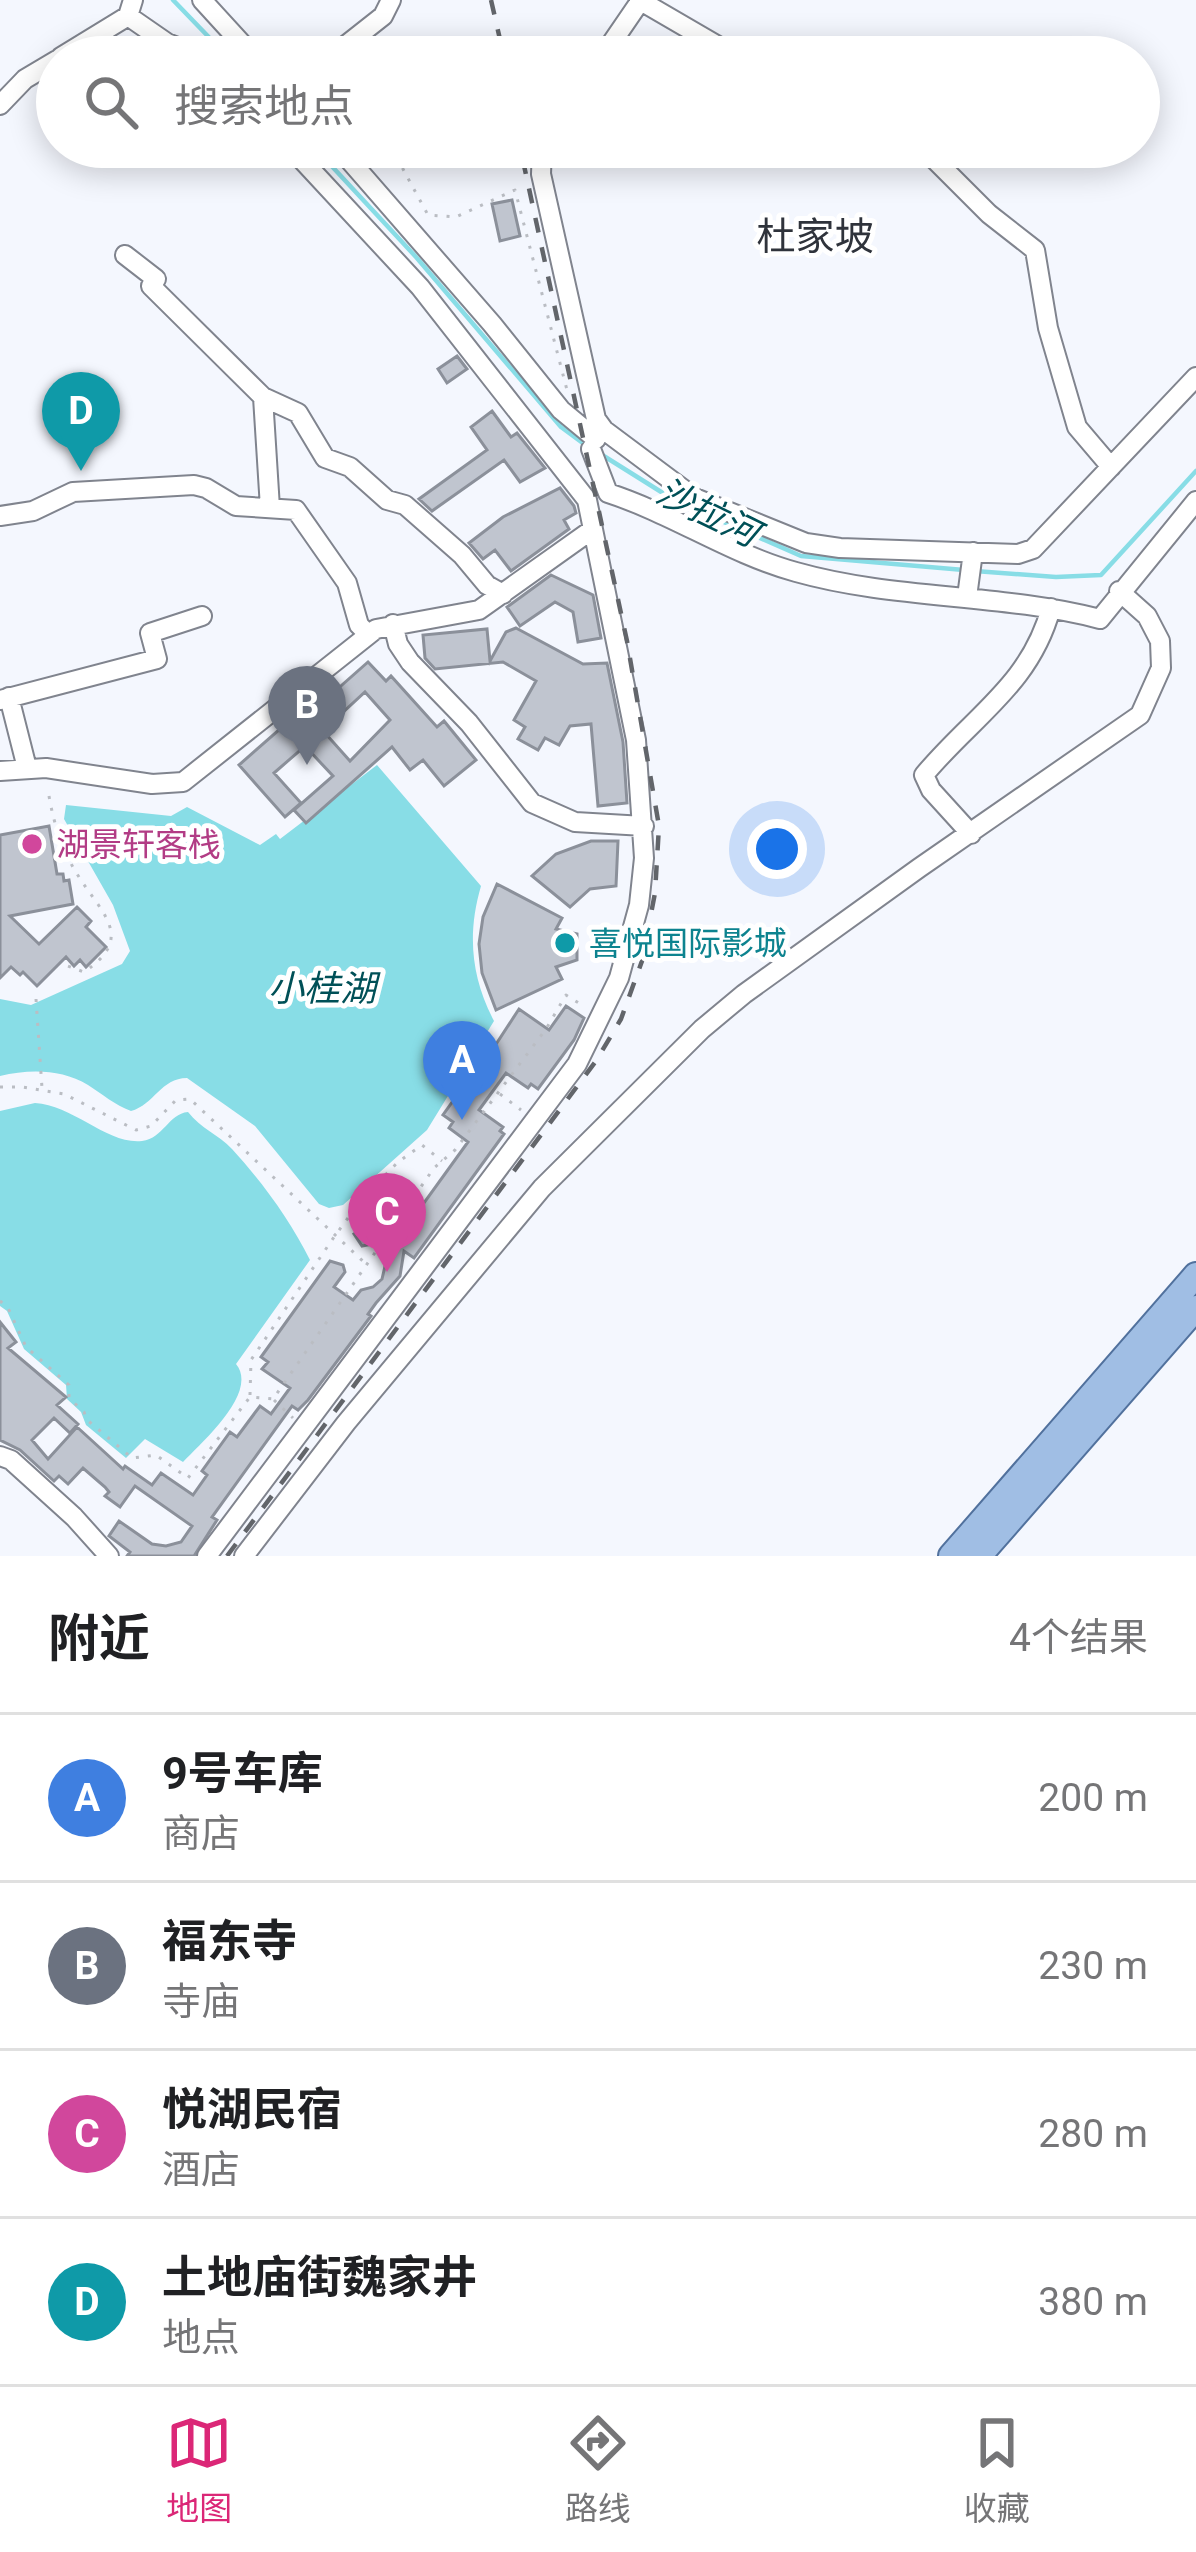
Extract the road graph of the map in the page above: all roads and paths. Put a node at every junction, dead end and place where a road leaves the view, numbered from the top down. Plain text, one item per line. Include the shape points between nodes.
1 (202, 0) edge
2 (391, 0) edge
3 (640, 0) edge
4 (131, 8) edge
5 (91, 36) edge
6 (159, 36) edge
7 (235, 36) edge
8 (357, 36) edge
9 (616, 36) edge
10 (701, 36) edge
11 (36, 72) edge
12 (0, 104) edge
13 (310, 168) edge
14 (356, 168) edge
15 (402, 168) edge
16 (541, 168) edge
17 (943, 168) edge
18 (124, 255) dead end
19 (1196, 377) edge
20 (263, 397) junction
21 (574, 421) junction
22 (597, 439) junction
23 (1111, 467) junction
24 (575, 472) junction
25 (1196, 501) edge
26 (270, 508) junction
27 (0, 516) edge
28 (592, 529) junction
29 (972, 555) junction
30 (1119, 591) junction
31 (968, 593) junction
32 (503, 594) junction
33 (1051, 608) junction
34 (202, 616) dead end
35 (393, 624) junction
36 (368, 634) junction
37 (5, 699) edge
38 (28, 768) junction
39 (0, 771) edge
40 (50, 796) dead end
41 (644, 826) junction
42 (971, 834) junction
43 (65, 965) dead end
44 (36, 999) dead end
45 (602, 1017) junction
46 (0, 1087) edge
47 (42, 1090) junction
48 (498, 1093) junction
49 (536, 1121) junction
50 (442, 1161) junction
51 (334, 1237) junction
52 (367, 1264) junction
53 (1196, 1275) edge
54 (0, 1301) edge
55 (1196, 1307) edge
56 (250, 1397) junction
57 (273, 1399) junction
58 (1093, 1412) junction
59 (304, 1428) junction
60 (0, 1456) edge
61 (109, 1556) edge
62 (207, 1556) edge
63 (244, 1556) edge
64 (951, 1556) edge
65 (979, 1556) edge

1 - 7 street
2 - 8 street
3 - 9 street
3 - 10 street
4 - 5 street
4 - 6 street
11 - 12 street
13 - 24 street
14 - 21 street
15 - 21 path via 428,215 456,217 515,190
16 - 22 street
17 - 23 street via 1035,250 1077,427
18 - 20 street via 156,279 151,286
19 - 23 street
20 - 26 street
20 - 32 street via 298,413 325,458 405,505
21 - 22 street
22 - 24 street
22 - 29 street via 695,498 806,543
22 - 31 street via 608,493 719,543 856,585
23 - 29 street via 1033,549
24 - 28 street
25 - 30 street
26 - 27 street via 236,506 194,485 73,492
26 - 36 street via 301,514 347,583
28 - 32 street
28 - 41 street via 636,740
29 - 31 street
30 - 33 street via 1100,619
30 - 42 street via 1160,641 1161,668 1147,704
31 - 33 street
32 - 35 street via 468,614
33 - 42 street via 1018,679 924,775
34 - 37 street via 150,633 157,659
35 - 36 street
35 - 41 street via 410,662 532,802 575,822
36 - 38 street via 183,782
37 - 38 street
38 - 39 street
40 - 43 path via 62,845 110,925 102,960 84,972
41 - 45 street via 637,918
42 - 63 street via 744,994 570,1158
44 - 47 path
45 - 48 path via 566,995
45 - 49 street
46 - 47 path
47 - 51 path via 136,1130 176,1100 190,1099
48 - 49 path
48 - 50 path
49 - 59 street
50 - 51 path via 422,1145 362,1199
50 - 52 path
51 - 52 path
51 - 56 path via 251,1360
52 - 57 path
53 - 58 main road
54 - 56 path via 26,1347 69,1384 69,1398 86,1419 132,1458 156,1455 188,1478
55 - 58 main road
56 - 57 path
57 - 59 path
58 - 64 main road
58 - 65 main road
59 - 62 street
60 - 61 street

